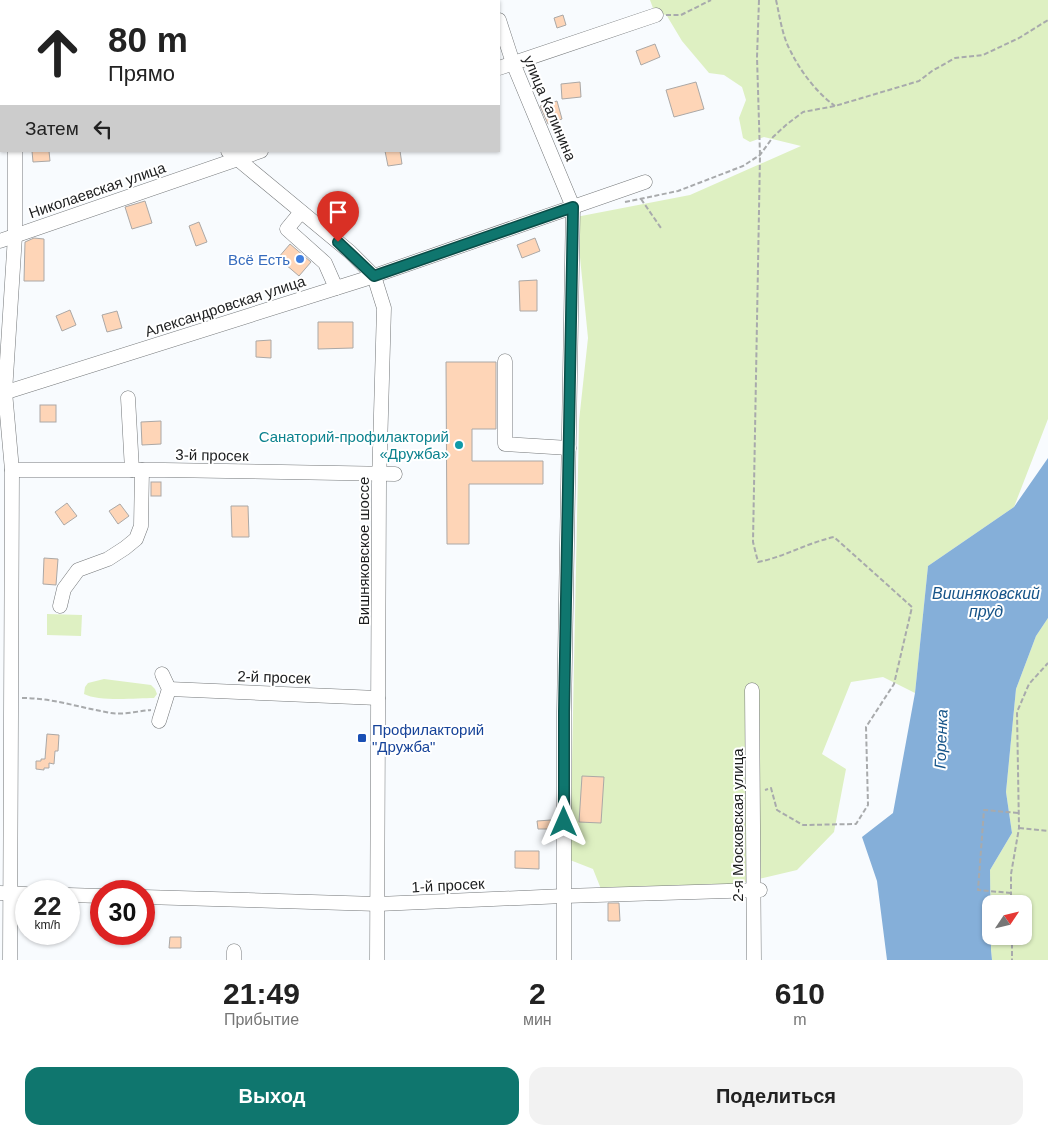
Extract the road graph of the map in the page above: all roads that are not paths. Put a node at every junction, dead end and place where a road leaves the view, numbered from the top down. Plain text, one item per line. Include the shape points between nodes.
1 (656, 15) road end
2 (500, 23) edge
3 (513, 63) junction
4 (500, 68) edge
5 (15, 152) edge
6 (254, 152) edge
7 (233, 155) edge
8 (641, 188) road end
9 (573, 207) junction
10 (301, 212) junction
11 (15, 236) junction
12 (0, 241) edge
13 (374, 276) junction
14 (336, 288) junction
15 (505, 361) dead end
16 (2, 393) edge
17 (128, 398) dead end
18 (569, 448) junction
19 (12, 470) junction
20 (137, 470) junction
21 (379, 473) junction
22 (395, 474) dead end
23 (6, 605) edge
24 (60, 606) dead end
25 (162, 674) dead end
26 (169, 689) junction
27 (752, 690) dead end
28 (378, 698) junction
29 (161, 715) road end
30 (757, 890) junction
31 (5, 893) edge
32 (564, 896) junction
33 (155, 897) edge
34 (378, 904) junction
35 (10, 960) edge
36 (377, 960) edge
37 (564, 960) edge
38 (754, 960) edge

1 - 3 street
2 - 3 street, улица Калинина
3 - 4 street
3 - 9 street, улица Калинина
5 - 11 street
6 - 7 street, Николаевская улица
7 - 10 street, Вишняковское шоссе
7 - 11 street, Николаевская улица
8 - 9 street, Александровская улица
9 - 13 street, Александровская улица
9 - 18 street
10 - 13 street, Вишняковское шоссе
10 - 14 street via 287,229 325,262
11 - 12 street, Николаевская улица
11 - 16 street
13 - 14 street, Александровская улица
13 - 21 street, Вишняковское шоссе via 384,308
14 - 16 street, Александровская улица
15 - 18 street via 505,444
16 - 19 street
17 - 20 street
18 - 32 street
19 - 20 street, 3-й просек
19 - 23 street
20 - 21 street, 3-й просек
20 - 24 street via 141,526 136,539 108,559 78,570 64,589
21 - 22 street, 3-й просек
21 - 28 street, Вишняковское шоссе
23 - 31 street via 11,698
25 - 26 street
26 - 28 street, 2-й просек
26 - 29 street
27 - 30 street, 2-я Московская улица via 752,792
28 - 34 street, Вишняковское шоссе
30 - 32 street, 1-й просек
30 - 38 street, 2-я Московская улица
31 - 35 street
32 - 34 street, 1-й просек
32 - 37 street
33 - 34 street, 1-й просек
34 - 36 street, Вишняковское шоссе

